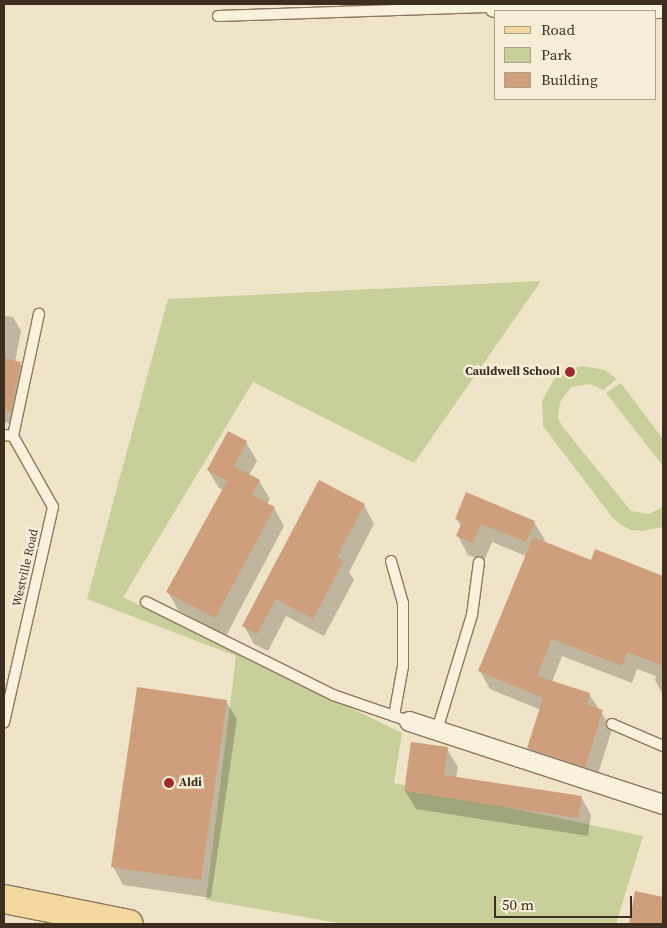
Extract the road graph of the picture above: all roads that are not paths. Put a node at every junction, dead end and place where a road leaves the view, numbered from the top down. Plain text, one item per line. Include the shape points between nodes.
1 (494, 7) joint
2 (663, 8) edge
3 (218, 16) dead end
4 (39, 314) dead end
5 (8, 435) edge
6 (392, 561) dead end
7 (479, 562) dead end
8 (146, 602) dead end
9 (401, 719) junction
10 (4, 723) edge
11 (612, 724) dead end
12 (437, 730) junction
13 (663, 746) edge
14 (663, 804) edge
15 (4, 899) edge
16 (130, 924) edge

1 - 2 street
1 - 3 lane
4 - 5 lane
5 - 10 lane, Westville Road via 54,507
6 - 9 lane via 403,603
7 - 12 lane via 472,615
8 - 9 lane via 333,695
9 - 12 street
11 - 13 lane
12 - 14 street
15 - 16 main road

